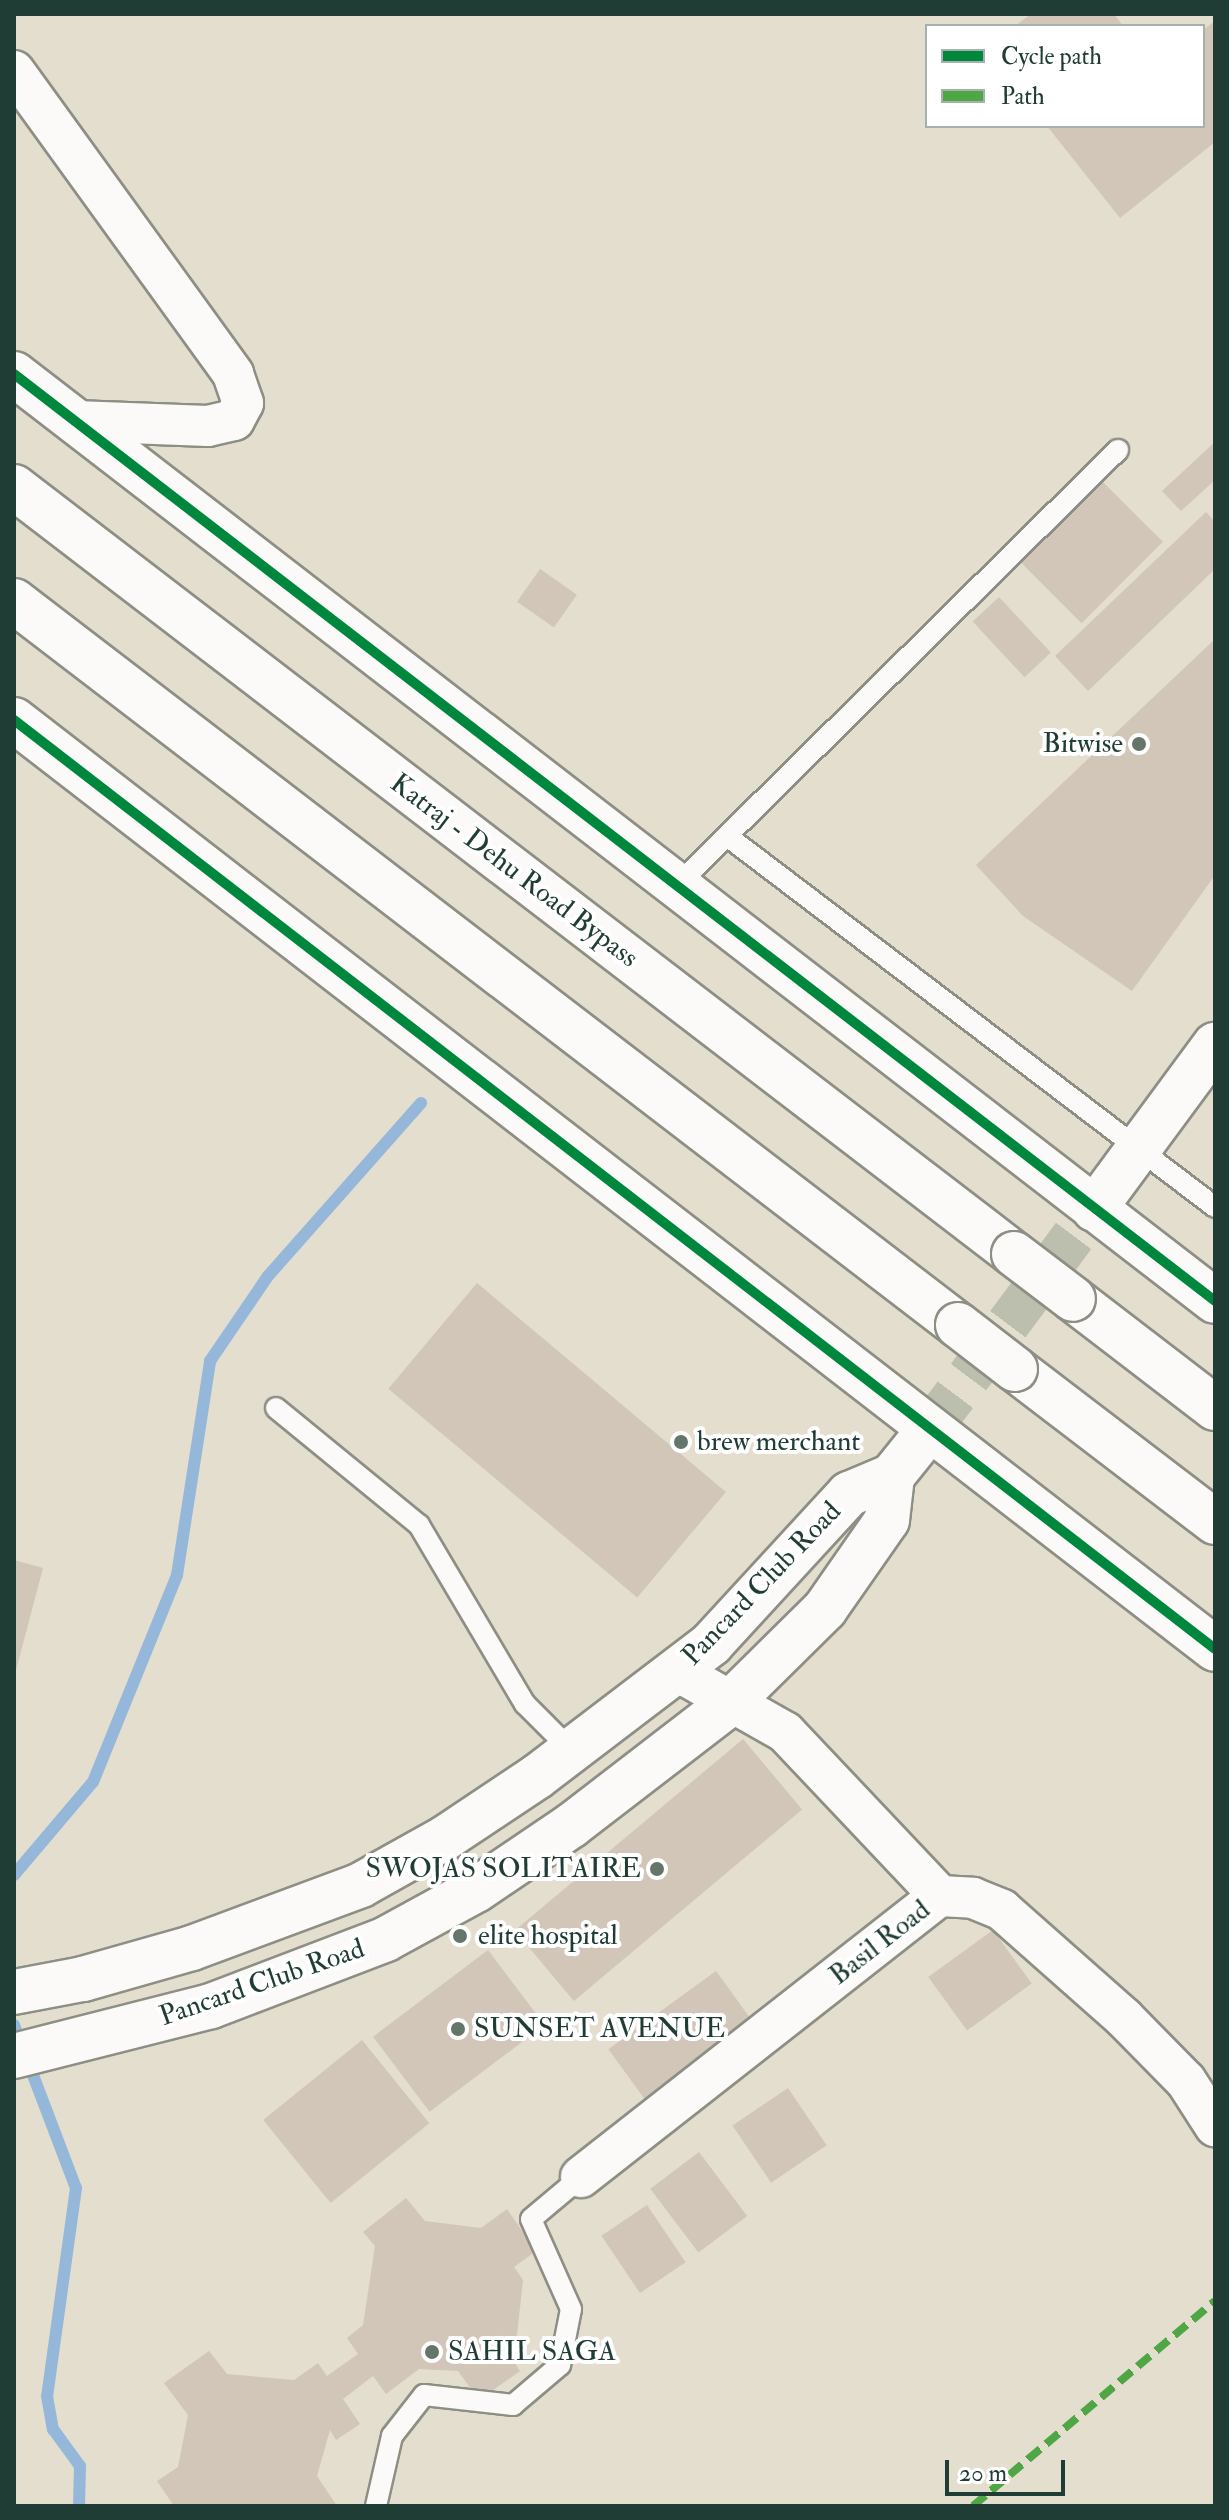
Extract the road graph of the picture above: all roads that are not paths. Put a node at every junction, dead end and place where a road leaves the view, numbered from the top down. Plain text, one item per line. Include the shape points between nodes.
1 (14, 71) edge
2 (14, 374) edge
3 (75, 421) junction
4 (1118, 450) dead end
5 (14, 487) edge
6 (14, 601) edge
7 (14, 720) edge
8 (727, 836) junction
9 (676, 886) junction
10 (1215, 1045) edge
11 (1138, 1149) junction
12 (1215, 1207) edge
13 (1094, 1209) junction
14 (1215, 1301) edge
15 (276, 1408) dead end
16 (1215, 1408) edge
17 (929, 1430) junction
18 (892, 1476) junction
19 (1215, 1522) edge
20 (1215, 1649) edge
21 (677, 1671) junction
22 (729, 1704) junction
23 (572, 1751) junction
24 (940, 1896) junction
25 (20, 1990) edge
26 (27, 2053) edge
27 (1215, 2126) edge
28 (581, 2177) joint
29 (376, 2506) edge

1 - 3 street via 233,374 243,403 234,420 208,426
2 - 3 main road
3 - 9 main road
4 - 8 lane
5 - 16 main road, Katraj - Dehu Road Bypass, bridge
6 - 19 main road, bridge
7 - 17 main road
8 - 9 lane
8 - 11 lane
9 - 13 main road
10 - 11 main road
11 - 12 lane
11 - 13 main road
13 - 14 main road
15 - 23 lane via 419,1525 525,1704
17 - 18 main road
17 - 20 main road
18 - 21 main road, Pancard Club Road via 849,1494 711,1644
18 - 22 main road, Pancard Club Road via 887,1520 825,1609
21 - 22 street, Basil Road
21 - 23 main road, Pancard Club Road
22 - 24 street, Basil Road via 757,1712 785,1732 828,1802
22 - 26 main road, Pancard Club Road via 572,1825 476,1890 386,1939 211,2006
23 - 25 main road, Pancard Club Road via 445,1838 361,1885 192,1948 83,1979
24 - 27 street via 973,1898 1002,1910 1124,2018 1186,2081
24 - 28 street, Basil Road
28 - 29 lane via 531,2219 571,2309 560,2365 513,2405 424,2395 392,2436

